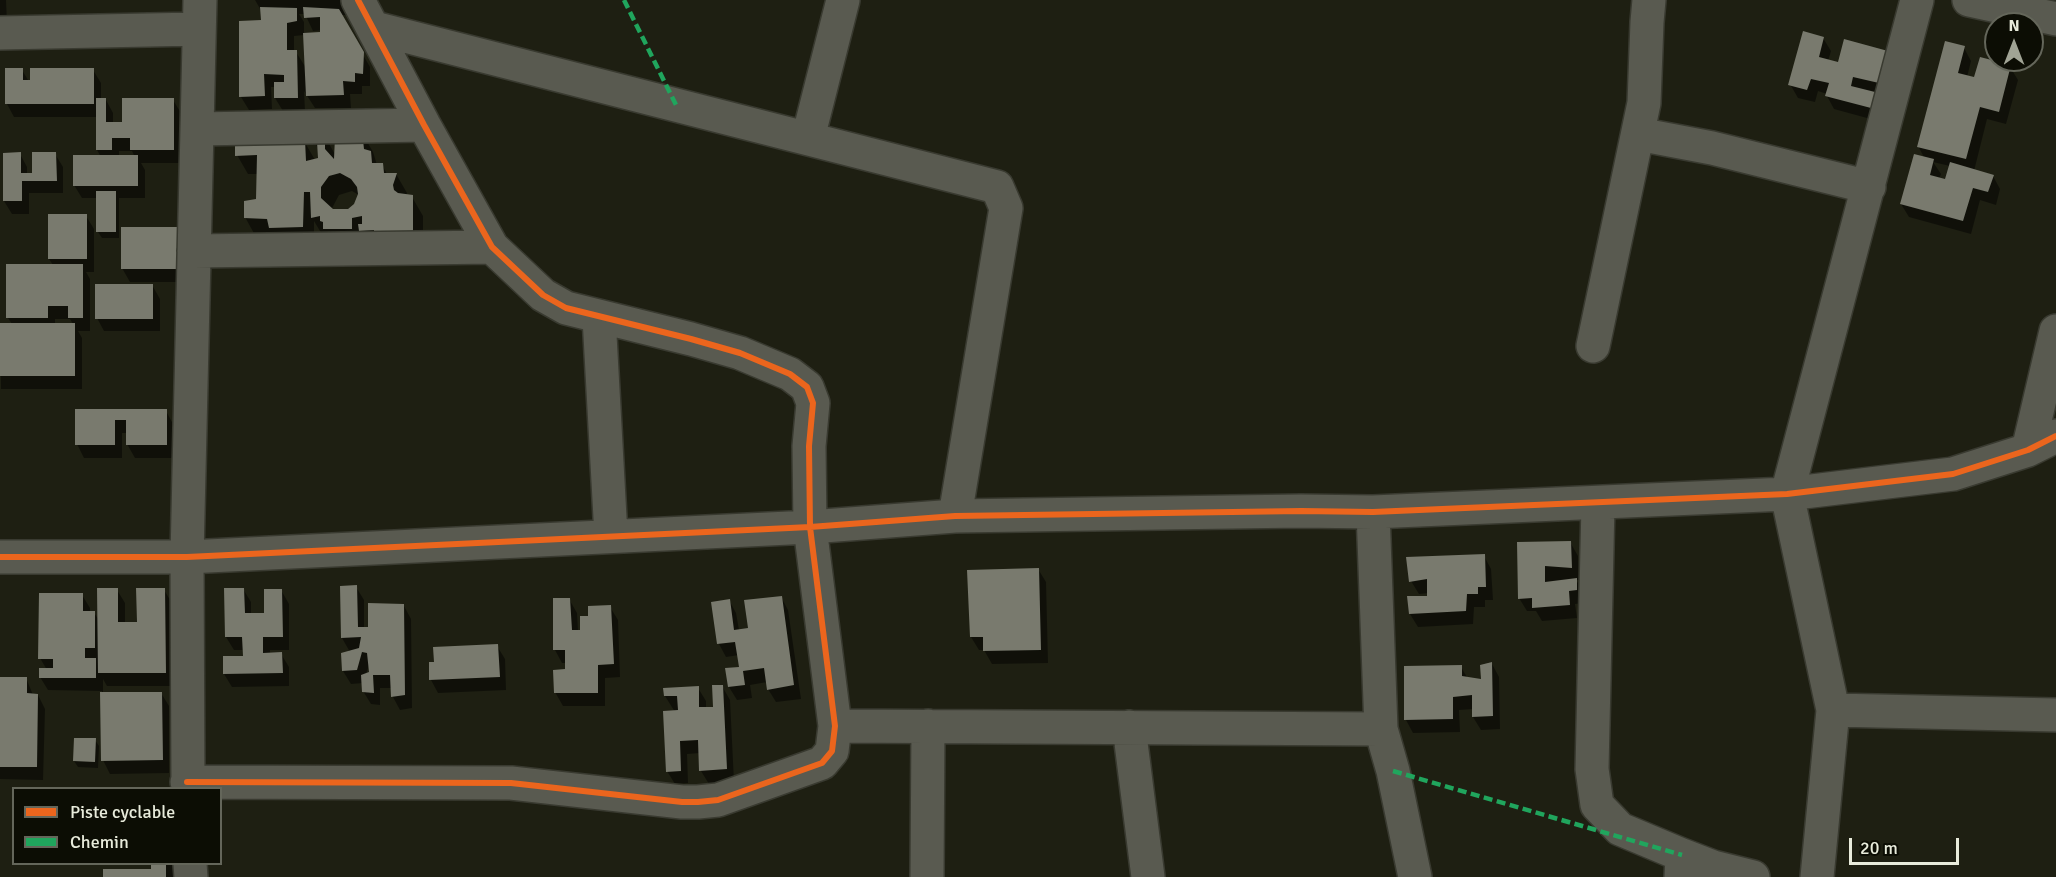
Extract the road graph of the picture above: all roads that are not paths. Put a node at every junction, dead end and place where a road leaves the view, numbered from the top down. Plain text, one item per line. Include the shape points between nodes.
1 (843, 0) edge
2 (1649, 0) edge
3 (1917, 0) edge
4 (1969, 0) edge
5 (199, 14) edge
6 (366, 14) edge
7 (2056, 19) edge
8 (0, 33) edge
9 (424, 125) junction
10 (197, 129) junction
11 (1638, 134) junction
12 (808, 138) junction
13 (1869, 187) junction
14 (492, 247) junction
15 (194, 250) junction
16 (600, 317) junction
17 (2056, 331) edge
18 (1593, 346) dead end
19 (2042, 443) edge
20 (1787, 494) junction
21 (1598, 504) junction
22 (1373, 512) junction
23 (955, 516) junction
24 (810, 527) junction
25 (611, 536) junction
26 (0, 557) edge
27 (187, 557) junction
28 (1833, 710) junction
29 (2056, 715) edge
30 (835, 726) junction
31 (928, 726) junction
32 (1129, 727) junction
33 (1380, 729) junction
34 (188, 785) edge
35 (1681, 866) edge
36 (1715, 872) edge
37 (927, 877) edge
38 (1148, 877) edge
39 (1415, 877) edge
40 (1753, 877) edge
41 (1817, 877) edge

1 - 12 street
2 - 11 street via 1644,104
3 - 13 street
4 - 7 street
5 - 8 street
5 - 10 street
6 - 9 street
6 - 12 street
9 - 10 street
9 - 14 street
10 - 15 street
11 - 13 street
11 - 18 street
12 - 23 street via 997,187 1006,208
13 - 20 street
14 - 15 street
14 - 16 street via 543,296 566,308
15 - 27 street
16 - 24 street via 740,353 790,374 807,387 813,403
16 - 25 street
17 - 19 street
19 - 20 street via 1953,474
20 - 21 street
20 - 28 street
21 - 22 street
21 - 35 street via 1592,769 1597,805 1620,829
22 - 23 street
22 - 33 street
23 - 24 street
24 - 25 street
24 - 30 street
25 - 27 street
26 - 27 street
27 - 34 street
28 - 29 street
28 - 41 street
30 - 31 street
30 - 34 street via 832,751 822,763 718,800 682,801 511,783
31 - 32 street
31 - 37 street
32 - 33 street
32 - 38 street
33 - 39 street
35 - 36 street
36 - 40 street

